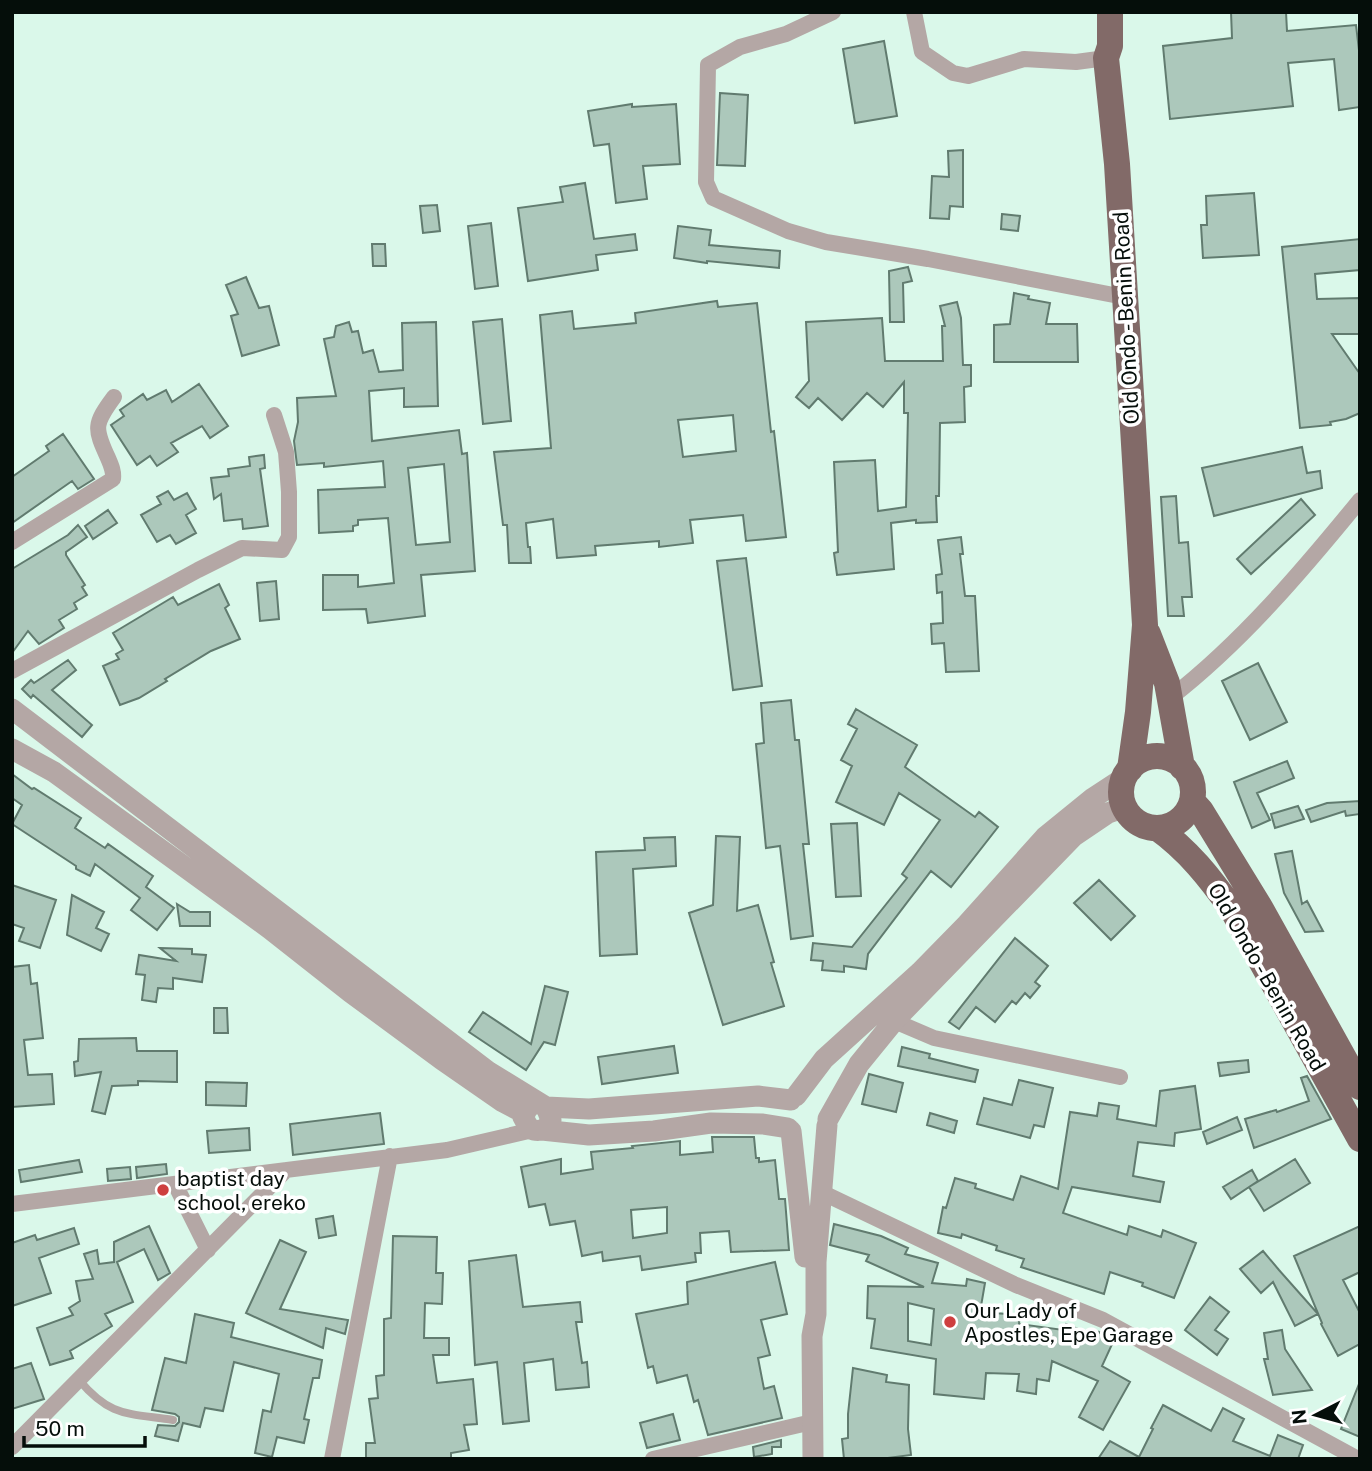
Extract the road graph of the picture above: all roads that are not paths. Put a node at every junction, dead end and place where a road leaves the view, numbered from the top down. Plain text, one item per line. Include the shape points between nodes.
1 (833, 12) edge
2 (914, 12) edge
3 (1110, 12) edge
4 (1106, 58) junction
5 (1124, 297) junction
6 (114, 397) dead end
7 (274, 415) dead end
8 (1360, 500) edge
9 (12, 542) edge
10 (1145, 625) junction
11 (12, 671) edge
12 (1170, 698) junction
13 (12, 709) edge
14 (12, 749) edge
15 (1182, 767) junction
16 (1128, 773) junction
17 (1192, 801) junction
18 (1125, 807) junction
19 (1157, 828) junction
20 (894, 1021) junction
21 (1120, 1077) dead end
22 (1360, 1087) edge
23 (794, 1098) junction
24 (537, 1117) junction
25 (827, 1122) junction
26 (790, 1129) junction
27 (1360, 1139) edge
28 (390, 1156) junction
29 (286, 1170) junction
30 (174, 1184) junction
31 (821, 1192) junction
32 (12, 1204) edge
33 (208, 1250) junction
34 (812, 1336) junction
35 (79, 1380) junction
36 (173, 1420) dead end
37 (812, 1422) junction
38 (12, 1447) edge
39 (332, 1459) edge
40 (653, 1459) edge
41 (813, 1459) edge
42 (1358, 1459) edge

1 - 5 street via 786,34 740,47 708,65 706,182 713,198 788,231 826,242
2 - 4 street via 922,52 953,73 968,76 1024,59 1076,62
3 - 4 main road, Old Ondo - Benin Road
4 - 5 main road, Old Ondo - Benin Road
5 - 10 main road, Old Ondo - Benin Road
6 - 9 street via 101,415 97,433 113,479
7 - 11 street via 286,452 289,492 289,537 282,550 242,548
8 - 12 street via 1281,594
10 - 12 main road, Old Ondo - Benin Road
10 - 16 main road, Old Ondo - Benin Road
12 - 15 main road, Old Ondo - Benin Road
13 - 24 street via 489,1072
14 - 24 street via 54,772 503,1102
15 - 16 main road via 1161,757 1139,761
15 - 17 main road, Old Ondo - Benin Road via 1192,782
16 - 18 main road, Old Ondo - Benin Road via 1122,787
16 - 23 street via 1045,837 939,953 824,1059
17 - 19 main road via 1179,821
17 - 22 main road, Old Ondo - Benin Road via 1261,909
18 - 19 main road, Old Ondo - Benin Road via 1138,822
18 - 20 street via 1074,836
19 - 27 main road, Old Ondo - Benin Road via 1209,877 1232,909
20 - 21 street via 934,1038
20 - 25 street via 859,1064
23 - 24 street via 758,1096
23 - 25 street via 810,1094 822,1100
23 - 26 street via 785,1114
24 - 26 street via 589,1135 711,1123
24 - 28 street via 447,1150
25 - 26 street via 820,1133 810,1137
25 - 31 street
26 - 34 street
28 - 29 street
28 - 39 street
29 - 30 street
29 - 33 street
30 - 32 street
30 - 33 street
31 - 34 street
31 - 42 street via 1016,1285 1103,1320
33 - 35 street
34 - 37 street
35 - 36 lane via 95,1399 113,1410
35 - 38 street
37 - 40 street
37 - 41 street

